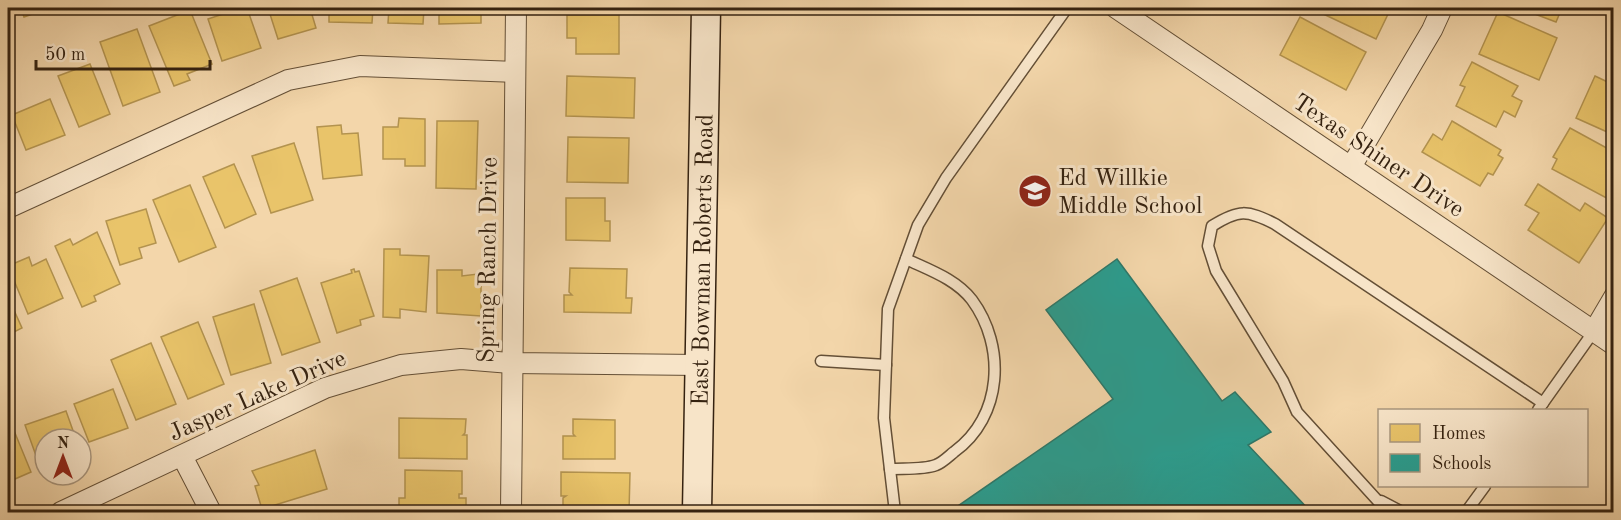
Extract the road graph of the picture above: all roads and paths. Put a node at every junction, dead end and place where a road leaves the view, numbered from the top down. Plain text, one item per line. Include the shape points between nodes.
1 (516, 8) edge
2 (706, 8) edge
3 (1067, 8) edge
4 (1116, 8) edge
5 (1442, 8) edge
6 (515, 72) junction
7 (1351, 167) junction
8 (8, 208) edge
9 (906, 260) junction
10 (1614, 297) edge
11 (1594, 331) junction
12 (1614, 345) edge
13 (821, 361) dead end
14 (511, 363) junction
15 (700, 365) junction
16 (886, 365) junction
17 (1541, 407) edge
18 (182, 456) junction
19 (890, 469) junction
20 (1484, 487) edge
21 (1373, 496) junction
22 (61, 513) edge
23 (211, 513) edge
24 (511, 513) edge
25 (697, 513) edge
26 (894, 513) edge
27 (1388, 513) edge
28 (1402, 513) edge
29 (1466, 513) edge

1 - 6 street, Spring Ranch Drive
2 - 15 street, East Bowman Roberts Road
3 - 9 lane via 946,178 918,225
4 - 7 street, Texas Shiner Drive
5 - 7 street
6 - 8 street via 360,66 288,80
6 - 14 street, Spring Ranch Drive
7 - 11 street, Texas Shiner Drive
9 - 16 lane via 888,309
9 - 19 lane via 939,274 972,300 991,335 996,377 992,399 981,422 963,446 935,465
10 - 11 street
11 - 12 street, Texas Shiner Drive
11 - 17 lane
13 - 16 lane
14 - 15 street, Jasper Lake Drive
14 - 18 street, Jasper Lake Drive via 461,359 400,365 325,388
14 - 24 street, Spring Ranch Drive
15 - 25 street, East Bowman Roberts Road
16 - 19 lane via 884,418
17 - 21 lane via 1275,224 1254,213 1232,213 1212,226 1208,246 1216,271 1283,381 1297,412
18 - 22 street, Jasper Lake Drive
18 - 23 street
19 - 26 lane
20 - 29 lane
21 - 27 lane
21 - 28 lane

